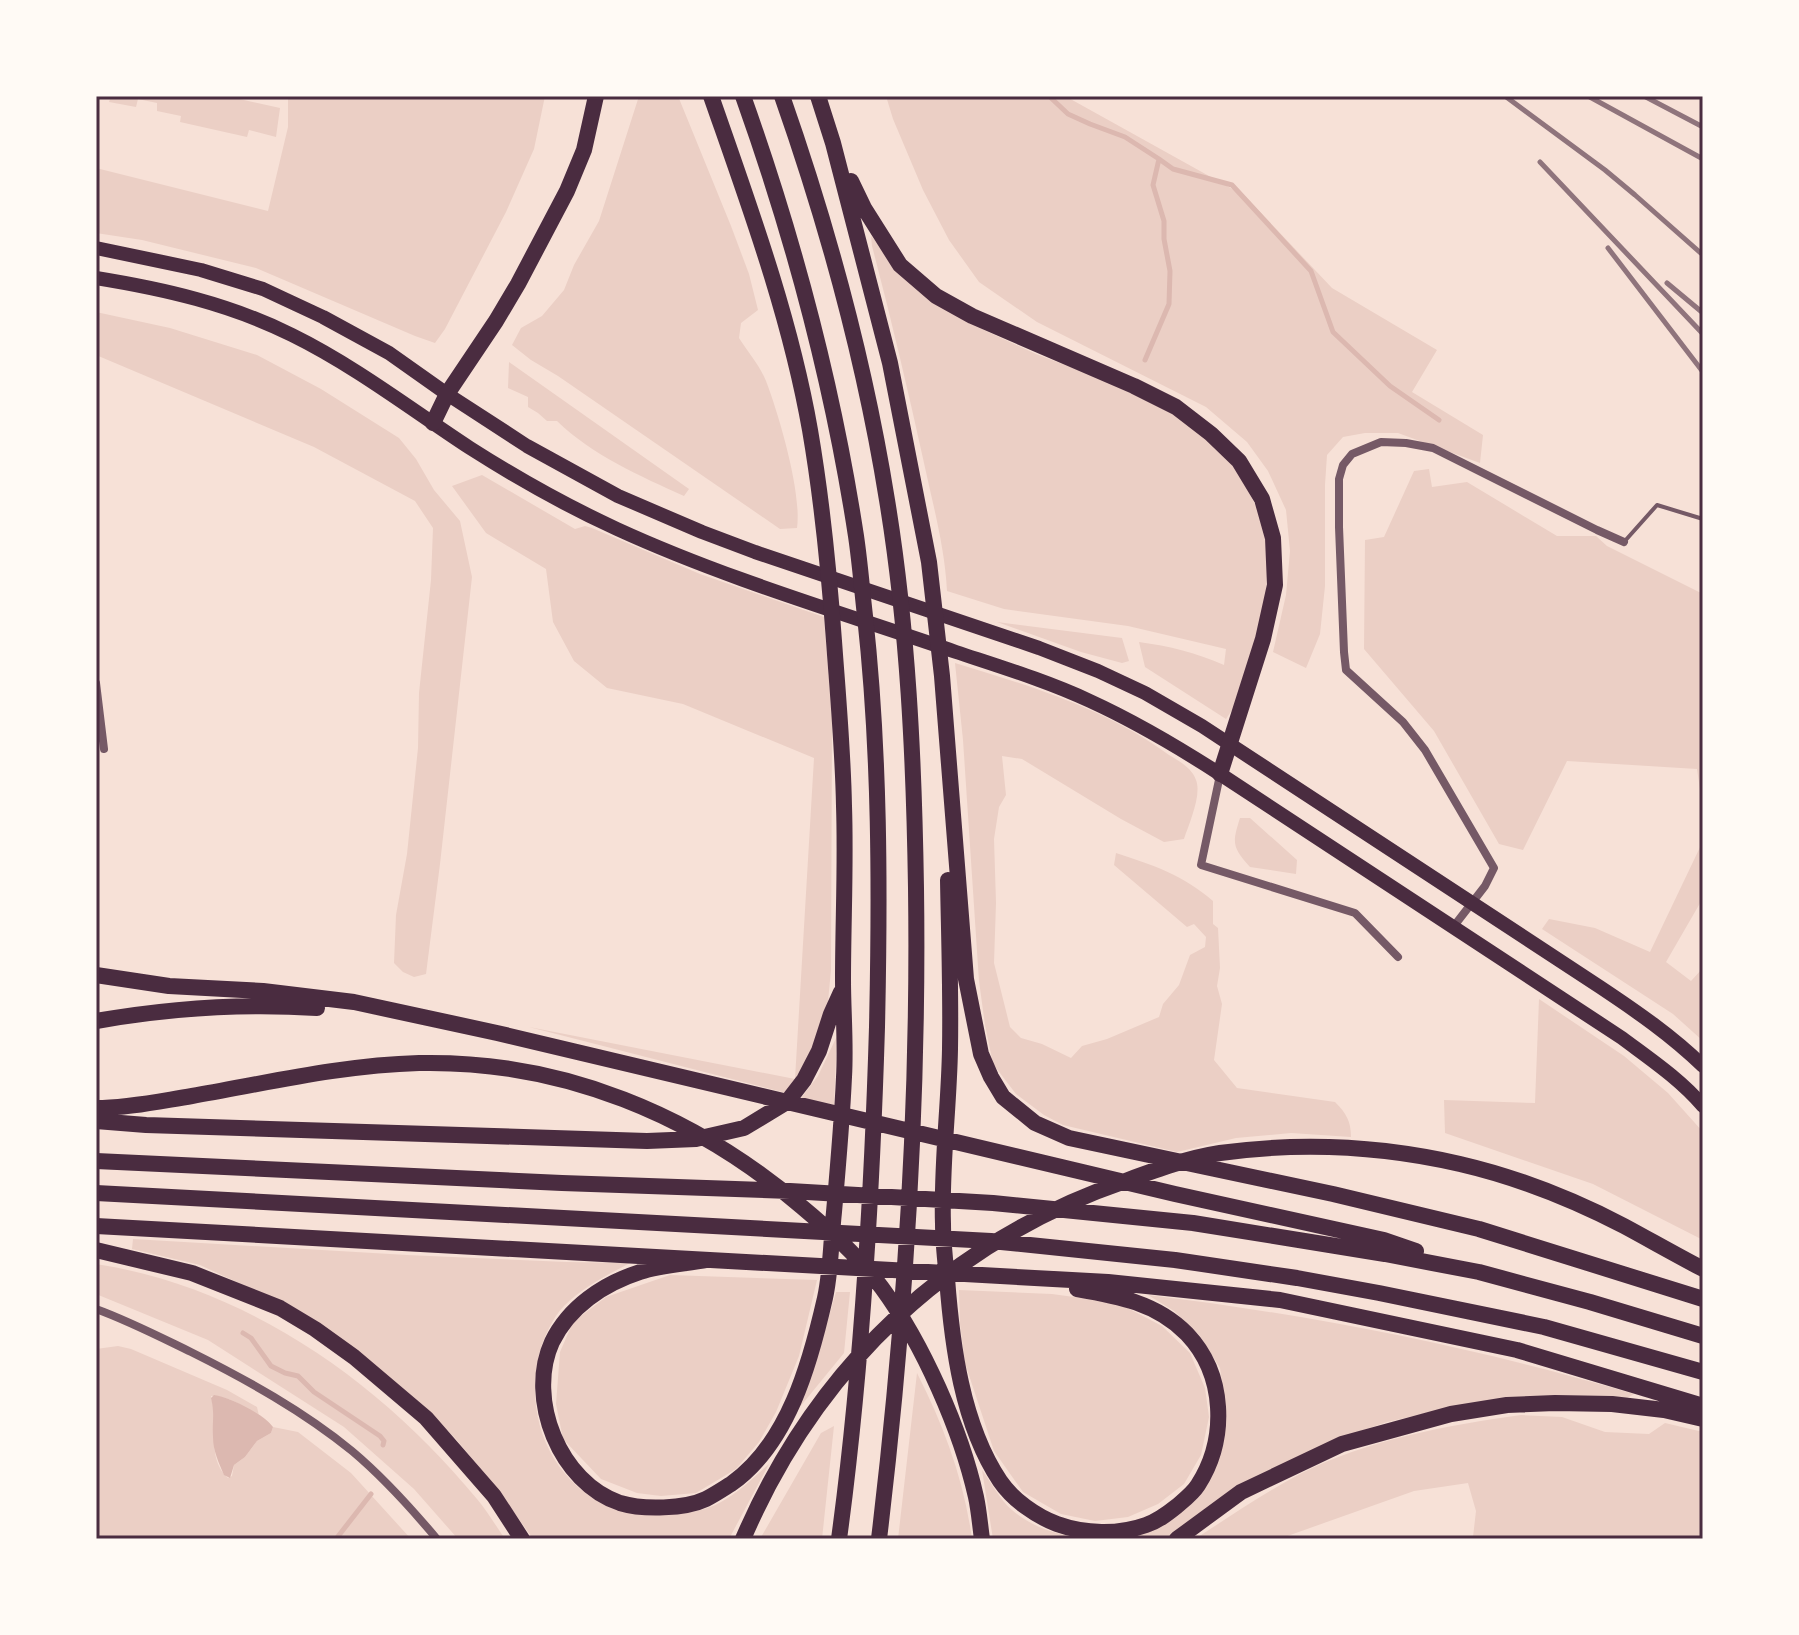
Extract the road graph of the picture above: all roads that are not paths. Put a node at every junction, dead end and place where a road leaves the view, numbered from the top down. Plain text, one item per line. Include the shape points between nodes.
1 (596, 96) edge
2 (711, 96) edge
3 (743, 96) edge
4 (782, 96) edge
5 (818, 96) edge
6 (833, 143) junction
7 (96, 248) edge
8 (96, 278) edge
9 (447, 394) junction
10 (433, 423) junction
11 (1703, 519) edge
12 (1624, 542) joint
13 (96, 683) edge
14 (946, 743) junction
15 (1229, 744) junction
16 (104, 749) dead end
17 (1220, 774) junction
18 (1471, 903) junction
19 (1454, 926) junction
20 (1398, 957) dead end
21 (96, 975) edge
22 (843, 986) junction
23 (402, 1014) junction
24 (96, 1021) edge
25 (1703, 1066) edge
26 (1703, 1106) edge
27 (96, 1108) edge
28 (96, 1121) edge
29 (96, 1161) edge
30 (96, 1193) edge
31 (96, 1226) edge
32 (96, 1250) edge
33 (707, 1260) junction
34 (1703, 1269) edge
35 (1479, 1272) junction
36 (989, 1274) junction
37 (1703, 1299) edge
38 (96, 1309) edge
39 (1703, 1336) edge
40 (1703, 1372) edge
41 (1703, 1406) edge
42 (1703, 1419) edge
43 (437, 1539) edge
44 (522, 1539) edge
45 (743, 1539) edge
46 (839, 1539) edge
47 (879, 1539) edge
48 (982, 1539) edge
49 (1177, 1539) edge

1 - 9 highway via 584,150 567,191 503,309
2 - 22 highway via 765,256 810,427 839,701
3 - 46 highway via 812,316 857,540 870,665 878,806 875,1104 858,1360
4 - 47 highway via 862,372 885,487 906,668 917,967 909,1219
5 - 6 highway
6 - 14 highway via 890,363 921,518
6 - 15 highway via 864,208 900,265 936,296 1176,407 1239,461 1262,499 1273,538 1275,585
7 - 9 main road via 263,289 389,353
8 - 10 main road via 184,294 264,322 341,362
9 - 10 highway
9 - 15 main road via 618,496 702,532 1066,658 1145,693
10 - 17 main road via 511,473 605,523 712,568 1088,700
11 - 12 lane via 1657,505
12 - 18 street via 1433,448 1381,442 1352,454 1343,465 1339,527 1346,670 1403,722 1425,750 1494,868
13 - 16 street
14 - 36 highway via 950,1049 942,1224 950,1315 970,1415 1001,1483 1047,1520 1090,1532 1122,1530 1165,1517 1196,1487 1214,1445 1217,1392 1199,1348 1151,1307 1122,1296
14 - 37 highway via 974,1022 991,1077 1019,1112 1069,1138 1479,1229
15 - 17 highway
15 - 18 main road
17 - 19 main road
17 - 20 street via 1201,865 1355,913
18 - 19 street
18 - 25 main road via 1654,1023
19 - 26 main road via 1622,1038
21 - 23 highway via 354,1002
22 - 28 highway via 819,1051 787,1102 744,1128 696,1139
22 - 33 highway via 845,1074 826,1293 806,1371 777,1434 732,1483 691,1504 647,1508 620,1503 585,1483 552,1434 544,1405 551,1345 569,1316 593,1293 641,1271
23 - 24 highway via 232,1005
23 - 35 highway via 1384,1240
27 - 48 highway via 418,1063 500,1067 572,1082 645,1106 715,1143 783,1191 848,1248 882,1288 941,1395 976,1497
29 - 35 highway via 993,1203 1193,1223
30 - 40 highway via 991,1241 1175,1260 1297,1278 1544,1327
31 - 33 highway
32 - 44 highway via 192,1273 280,1308 315,1329 426,1418 494,1496
33 - 36 highway
34 - 45 highway via 1533,1186 1460,1164 1328,1146 1256,1149 1174,1163 1038,1217 917,1298 844,1371 780,1463
35 - 39 highway
36 - 41 highway via 1280,1300 1517,1350
38 - 43 street via 210,1362 309,1420 371,1468
42 - 49 highway via 1625,1405 1555,1403 1451,1414 1342,1444 1301,1462 1241,1492

